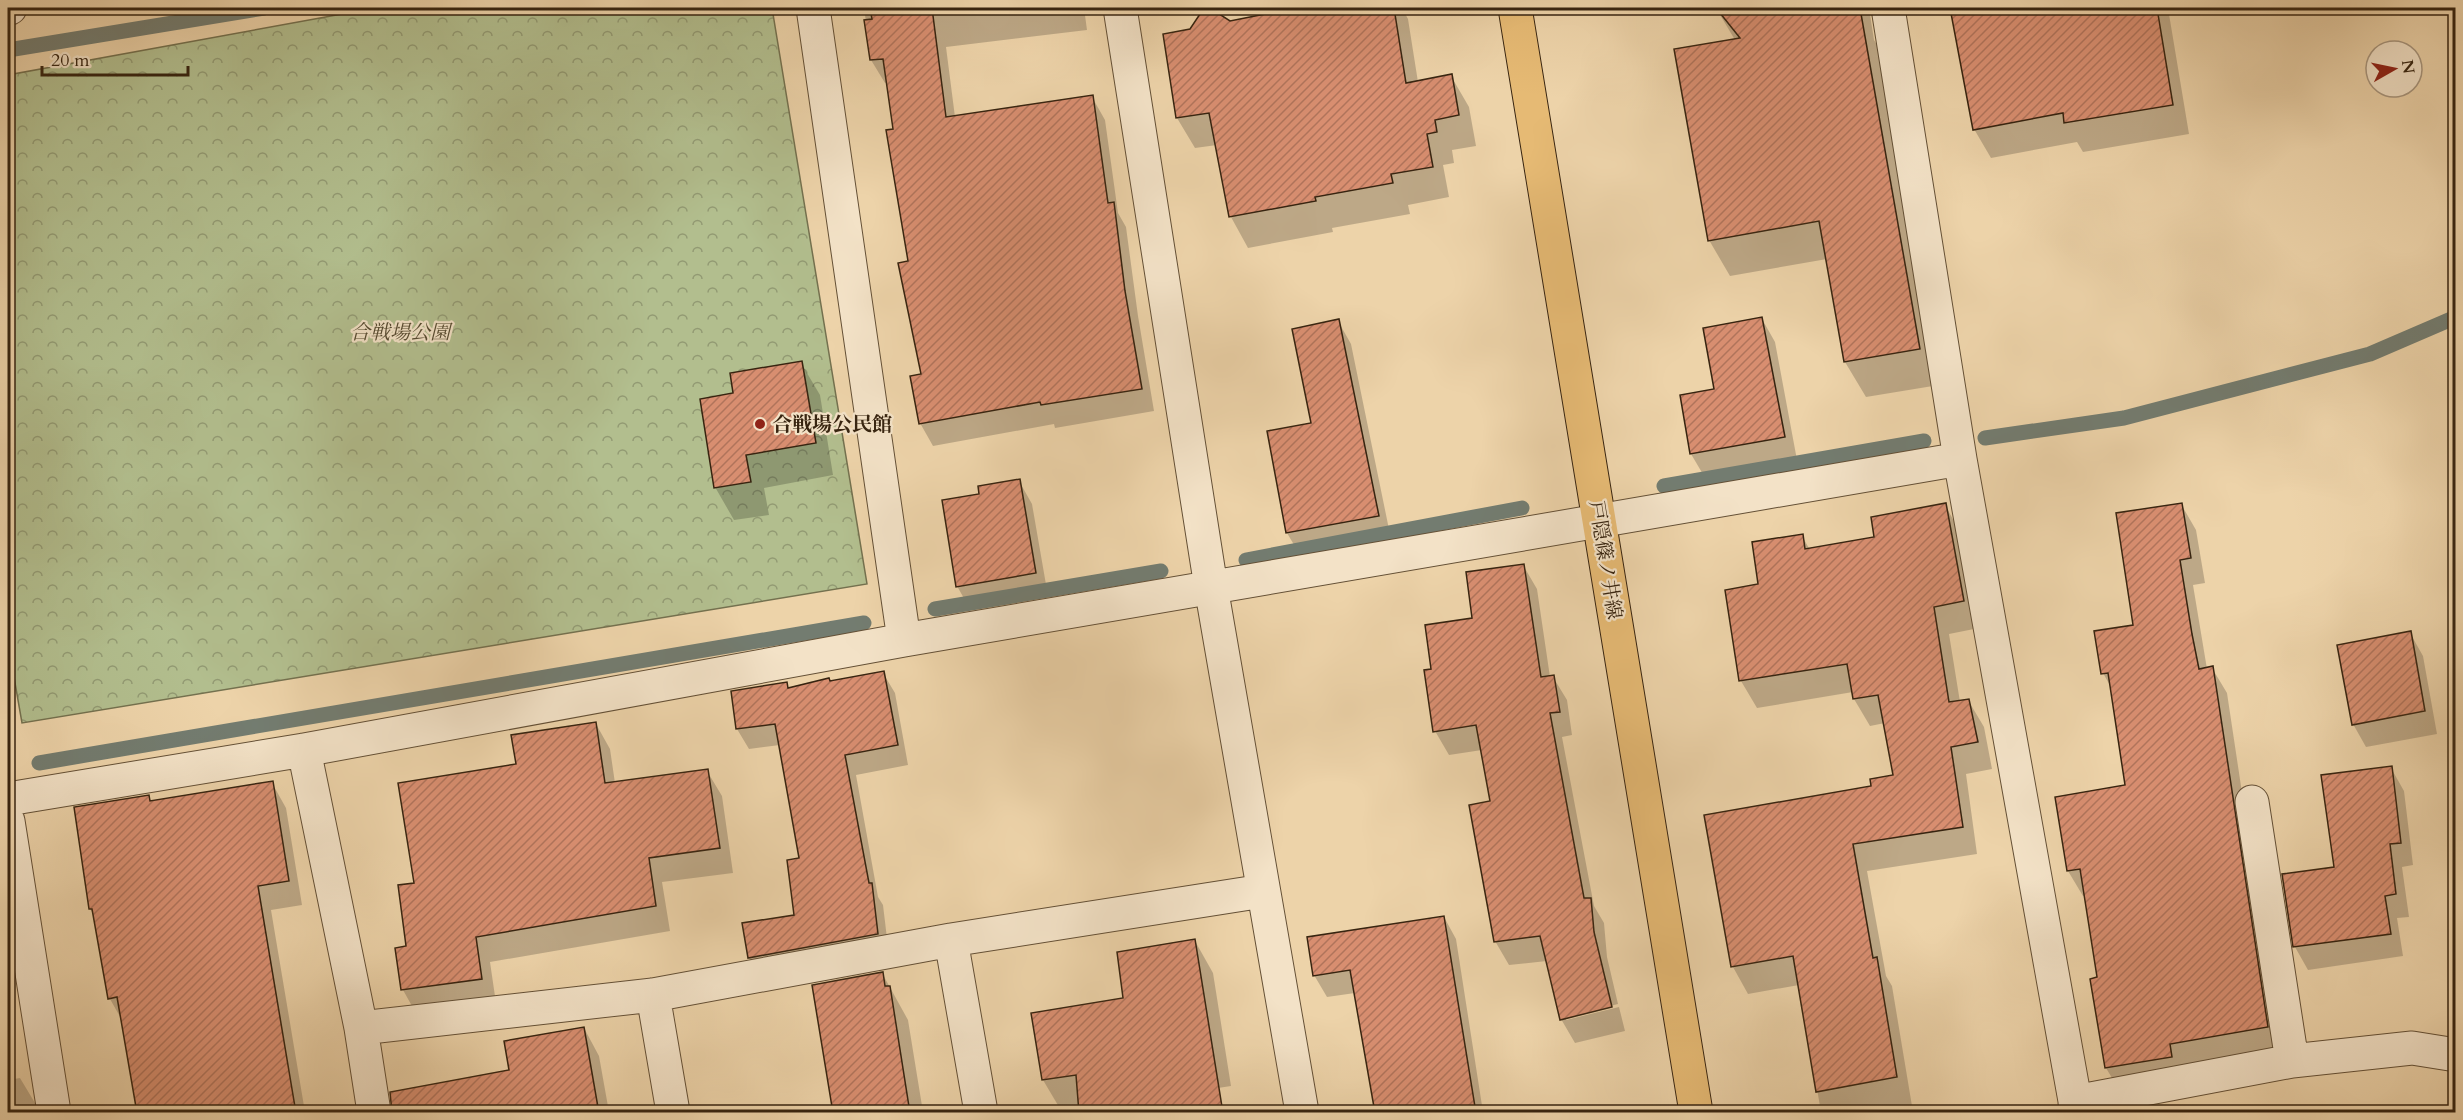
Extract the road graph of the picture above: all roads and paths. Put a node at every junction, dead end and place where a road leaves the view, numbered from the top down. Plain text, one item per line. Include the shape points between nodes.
1 (813, 8) edge
2 (1120, 8) edge
3 (1515, 8) edge
4 (1888, 8) edge
5 (1960, 459) junction
6 (1600, 520) junction
7 (1211, 587) junction
8 (904, 640) junction
9 (304, 750) junction
10 (8, 799) edge
11 (2252, 802) dead end
12 (8, 821) edge
13 (1263, 891) junction
14 (951, 940) junction
15 (653, 995) junction
16 (361, 1028) junction
17 (2456, 1055) edge
18 (2292, 1061) junction
19 (2076, 1107) edge
20 (54, 1113) edge
21 (374, 1113) edge
22 (674, 1113) edge
23 (981, 1113) edge
24 (1302, 1113) edge
25 (1696, 1113) edge

1 - 8 street
2 - 7 street
3 - 6 main road, 戸隠篠ノ井線
4 - 5 street
5 - 6 street
5 - 19 street
6 - 7 street
6 - 25 main road, 戸隠篠ノ井線
7 - 8 street
7 - 13 street
8 - 9 street
9 - 10 street
9 - 16 street
11 - 18 street
12 - 20 street
13 - 14 street
13 - 24 street
14 - 15 street
14 - 23 street
15 - 16 street
15 - 22 street
16 - 21 street
17 - 18 street via 2412,1048
18 - 19 street

